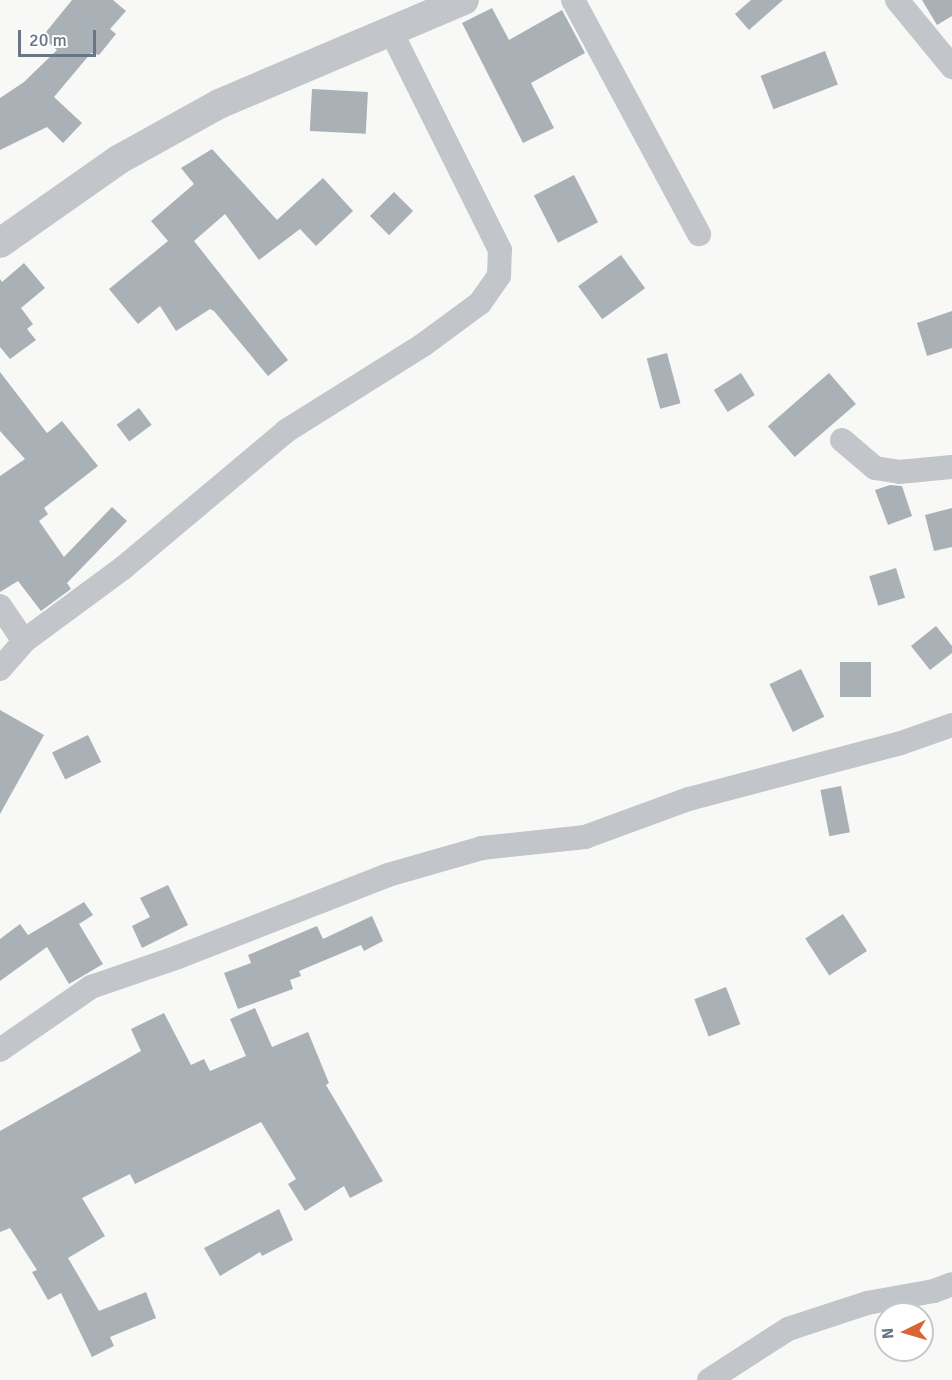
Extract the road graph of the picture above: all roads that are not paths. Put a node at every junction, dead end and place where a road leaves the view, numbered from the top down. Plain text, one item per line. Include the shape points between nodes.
1 (464, 0) edge
2 (573, 0) edge
3 (897, 0) edge
4 (391, 31) junction
5 (952, 67) edge
6 (699, 234) dead end
7 (0, 243) edge
8 (842, 440) dead end
9 (952, 467) edge
10 (0, 606) edge
11 (24, 641) junction
12 (0, 669) edge
13 (952, 725) edge
14 (0, 1050) edge
15 (952, 1284) edge
16 (709, 1380) edge

1 - 4 street
2 - 6 street
3 - 5 street
4 - 7 street via 219,104 118,160
4 - 11 street via 500,250 499,276 480,303 423,345 286,430 123,568
8 - 9 street via 875,468 899,472
10 - 11 street
11 - 12 street
13 - 14 street via 901,743 688,798 585,837 482,848 388,875 91,987
15 - 16 street via 867,1303 788,1329

